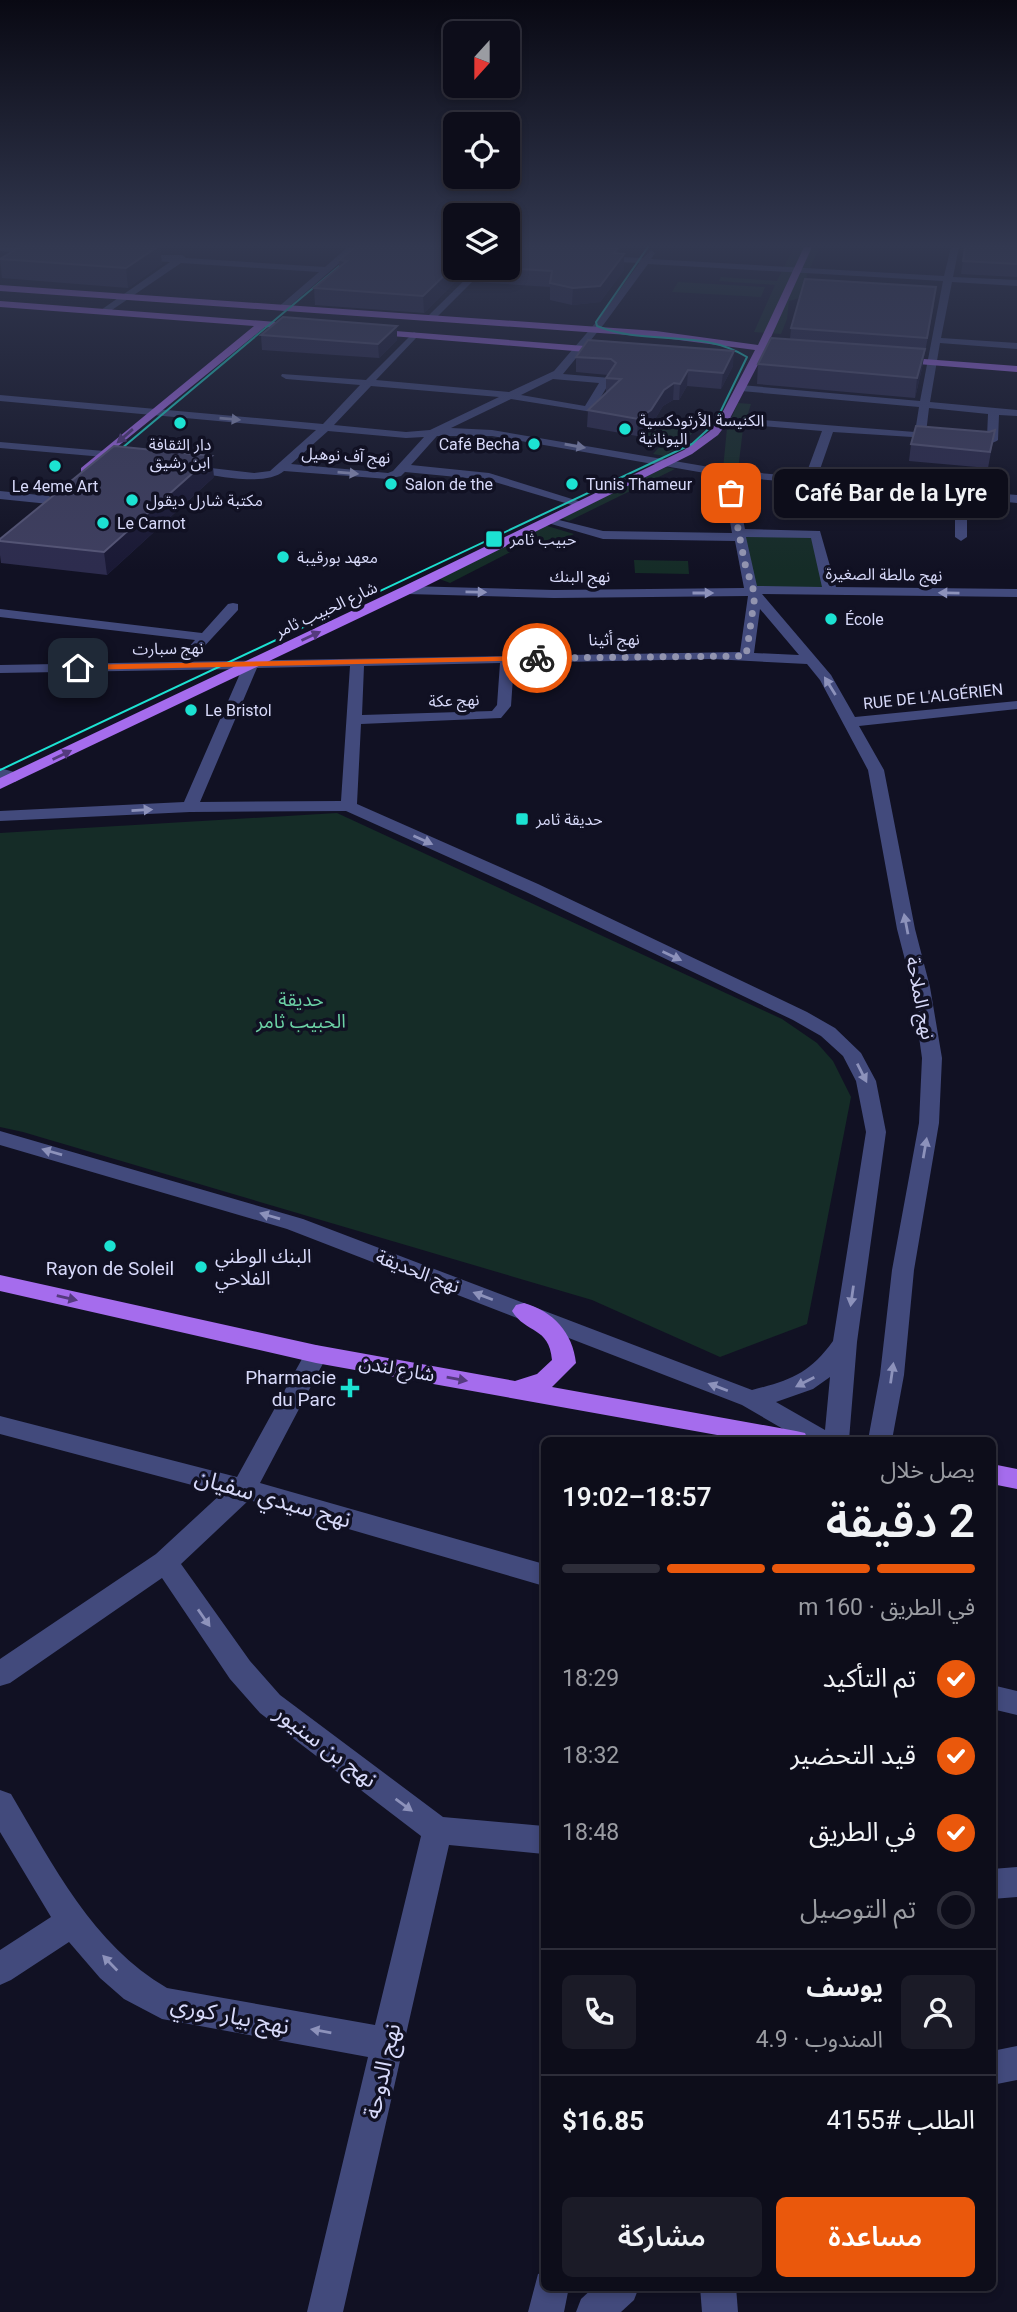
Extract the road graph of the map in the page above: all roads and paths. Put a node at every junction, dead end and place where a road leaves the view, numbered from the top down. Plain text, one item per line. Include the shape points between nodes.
1 (224, 355) edge
2 (394, 355) edge
3 (574, 355) edge
4 (737, 355) edge
5 (758, 355) edge
6 (932, 355) edge
7 (731, 356) edge
8 (892, 359) edge
9 (931, 362) junction
10 (1017, 369) edge
11 (286, 376) dead end
12 (552, 376) junction
13 (367, 382) junction
14 (741, 388) junction
15 (507, 396) junction
16 (0, 398) edge
17 (925, 403) junction
18 (995, 410) junction
19 (153, 412) junction
20 (1017, 412) edge
21 (724, 421) junction
22 (325, 428) junction
23 (829, 428) junction
24 (434, 432) junction
25 (920, 436) junction
26 (0, 445) edge
27 (102, 456) junction
28 (123, 460) edge
29 (666, 462) junction
30 (176, 467) edge
31 (280, 467) junction
32 (403, 468) junction
33 (727, 473) junction
34 (79, 475) edge
35 (810, 478) junction
36 (962, 494) junction
37 (0, 495) edge
38 (804, 496) dead end
39 (1017, 499) edge
40 (49, 500) edge
41 (582, 505) junction
42 (547, 522) junction
43 (738, 535) junction
44 (961, 537) dead end
45 (407, 590) junction
46 (830, 591) junction
47 (753, 592) junction
48 (1017, 593) edge
49 (233, 607) dead end
50 (0, 613) edge
51 (203, 636) junction
52 (746, 656) junction
53 (507, 659) junction
54 (809, 660) junction
55 (357, 662) junction
56 (252, 663) junction
57 (181, 666) junction
58 (0, 669) edge
59 (1017, 705) edge
60 (354, 720) junction
61 (852, 722) junction
62 (8, 775) edge
63 (0, 785) edge
64 (349, 806) junction
65 (190, 807) junction
66 (0, 816) edge
67 (5, 1142) edge
68 (0, 1283) edge
69 (524, 1311) junction
70 (845, 1342) junction
71 (316, 1354) junction
72 (516, 1389) junction
73 (751, 1399) junction
74 (0, 1425) edge
75 (728, 1434) edge
76 (762, 1437) edge
77 (817, 1437) edge
78 (837, 1437) edge
79 (881, 1437) edge
80 (996, 1475) edge
81 (1017, 1479) edge
82 (244, 1489) junction
83 (165, 1562) junction
84 (541, 1574) edge
85 (0, 1674) edge
86 (996, 1698) edge
87 (1017, 1703) edge
88 (0, 1804) edge
89 (437, 1830) junction
90 (541, 1840) edge
91 (1017, 1882) edge
92 (996, 1884) edge
93 (71, 1922) junction
94 (0, 1969) edge
95 (388, 2043) junction
96 (1017, 2063) edge
97 (996, 2067) edge
98 (550, 2291) edge
99 (617, 2291) edge
100 (718, 2291) edge
101 (326, 2312) edge
102 (545, 2312) edge
103 (594, 2312) edge
104 (720, 2312) edge

1 - 19 main road
2 - 13 street
3 - 12 street
4 - 7 main road
5 - 14 main road
6 - 9 street
8 - 9 main road
9 - 10 main road
9 - 17 street
11 - 13 street
12 - 15 street
12 - 15 street via 606,380 588,410
13 - 15 street
13 - 22 street
14 - 17 street
14 - 21 main road
15 - 24 street
16 - 19 street
17 - 18 street
17 - 25 street
18 - 20 street
18 - 25 street via 989,441
19 -> 22 street
19 -> 27 main road
21 - 23 street
21 - 29 main road, شارع الحبيب ثامر via 705,441
22 - 24 street via 406,435
22 - 31 street
23 - 25 street
23 - 35 street
24 -> 29 street via 492,433
24 - 32 street, نهج آف نوهيل
26 - 27 street
27 - 28 street
27 - 34 main road
29 - 33 street
29 - 41 main road, شارع الحبيب ثامر
30 - 31 street via 269,476
31 -> 32 street, نهج آف نوهيل via 387,476
32 - 41 street via 482,475
33 - 35 street
33 - 43 street
35 - 36 street
35 - 38 street
36 - 39 street
36 - 44 street
37 - 40 street
41 - 42 main road, شارع الحبيب ثامر
42 - 43 street via 603,535
42 - 45 main road, شارع الحبيب ثامر
43 - 46 street via 816,534
43 - 47 street
45 -> 47 street, نهج البنك
56 -> 45 main road, شارع الحبيب ثامر
46 - 47 street, نهج مالطة الصغيرة
48 -> 46 street, نهج مالطة الصغيرة
47 - 52 street
47 - 54 street, نهج الملاحة
49 - 51 street
50 - 51 street
51 - 57 street
52 - 53 street, نهج أثينا
52 - 54 street, نهج أثينا
53 - 55 street, نهج أثينا
53 - 60 street, نهج عكة via 504,706 496,715
61 -> 54 street, نهج الملاحة via 826,678
55 - 56 street, نهج أثينا
55 - 60 street
56 - 57 street, نهج سبارت
62 -> 56 main road, شارع الحبيب ثامر
56 - 65 street
57 - 58 street, نهج سبارت
59 - 61 street, RUE DE L'ALGÉRIEN
60 - 64 street
79 -> 61 street, نهج الملاحة via 929,1123 932,1058 876,770
62 - 63 main road, شارع الحبيب ثامر
64 - 65 street
64 -> 70 street via 800,1016 851,1053 866,1081 876,1132
66 -> 65 street
69 -> 67 street, نهج الحديقة via 295,1224
68 -> 71 main road, شارع لندن
69 - 72 main road via 554,1330 563,1347 564,1363 546,1380
73 -> 69 street, نهج الحديقة
70 -> 73 street via 808,1384
70 - 78 street
71 -> 72 main road, شارع لندن
71 - 82 street
72 - 75 main road, شارع لندن
73 - 77 street, نهج الحديقة
74 - 82 street, نهج سيدي سفيان
75 - 76 main road, شارع لندن
80 - 81 main road
82 - 83 street
82 - 84 street, نهج سيدي سفيان
83 - 85 street
83 -> 89 street, نهج بن سنيور via 240,1670 270,1704
86 - 87 street
88 - 93 street, نهج بيار كوري
89 - 90 street
89 - 95 street, نهج الدوحة
91 - 92 street
93 - 94 street
95 -> 93 street, نهج بيار كوري via 162,2003 130,1984
95 - 101 street, نهج الدوحة
96 - 97 street
98 - 102 street
99 - 103 street
100 - 104 street

